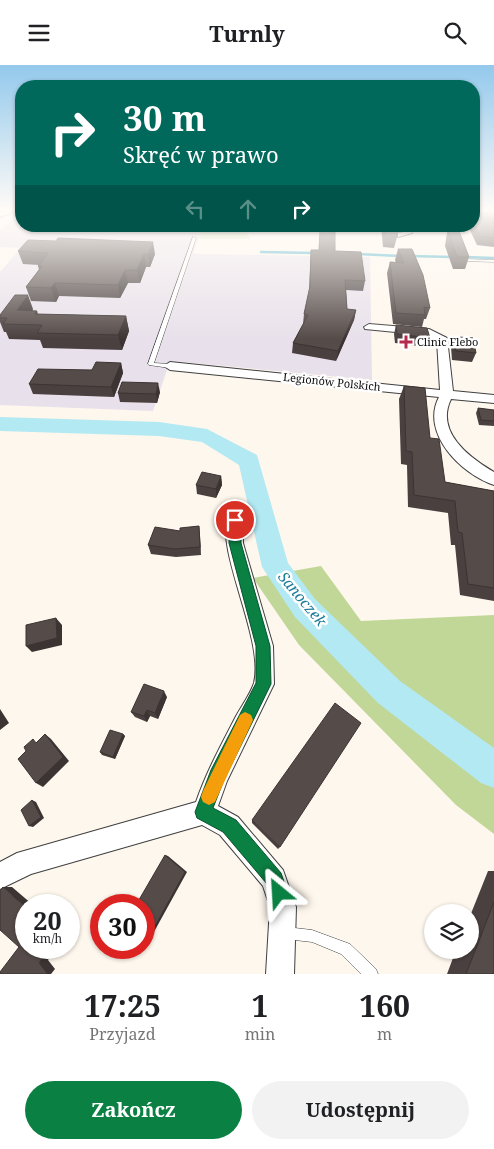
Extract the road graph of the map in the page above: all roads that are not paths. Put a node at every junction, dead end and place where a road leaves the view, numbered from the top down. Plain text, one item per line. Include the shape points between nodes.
1 (189, 253) edge
2 (465, 260) edge
3 (494, 261) edge
4 (369, 327) dead end
5 (170, 366) joint
6 (447, 394) junction
7 (494, 399) edge
8 (494, 479) edge
9 (235, 520) dead end
10 (204, 812) junction
11 (0, 876) edge
12 (282, 933) junction
13 (280, 974) edge
14 (371, 974) edge

1 - 5 lane via 151,364
2 - 3 lane
4 - 6 street via 421,331 438,337 444,344
5 - 6 street, Legionów Polskich
6 - 7 street, Legionów Polskich
6 - 8 street via 440,408 444,435 451,447
9 - 10 street via 235,543 263,646 264,684 217,776
10 - 11 street via 26,862
10 - 12 street via 230,826 274,879 283,907
12 - 13 street
12 - 14 lane via 312,936 345,949

